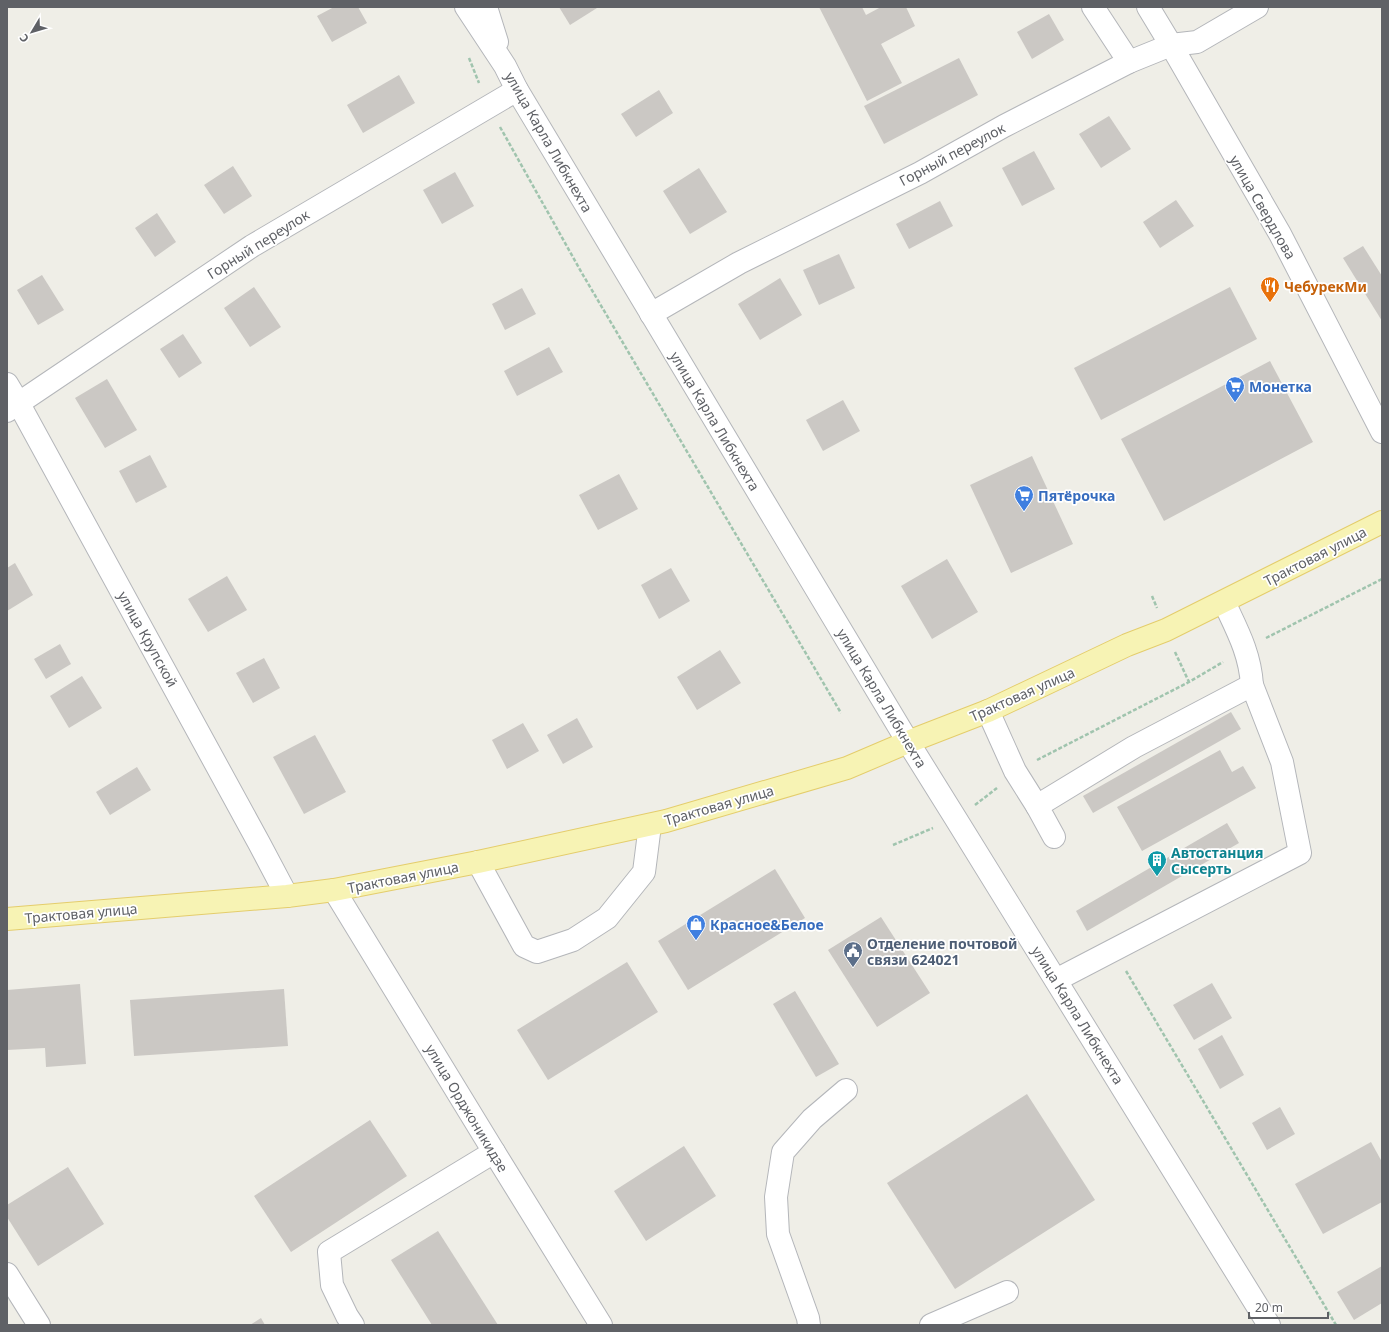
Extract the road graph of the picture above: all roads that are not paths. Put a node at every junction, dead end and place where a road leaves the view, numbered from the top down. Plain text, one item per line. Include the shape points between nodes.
1 (466, 7) edge
2 (486, 7) edge
3 (1092, 7) edge
4 (1148, 7) edge
5 (1257, 7) edge
6 (1171, 45) junction
7 (1130, 62) junction
8 (505, 66) junction
9 (517, 90) junction
10 (651, 314) junction
11 (7, 384) edge
12 (13, 407) edge
13 (1382, 432) edge
14 (1382, 522) edge
15 (1224, 602) junction
16 (1252, 685) junction
17 (988, 711) junction
18 (908, 742) junction
19 (1037, 806) junction
20 (650, 825) junction
21 (1054, 837) dead end
22 (478, 862) junction
23 (334, 890) junction
24 (287, 896) junction
25 (7, 919) edge
26 (1056, 980) junction
27 (846, 1090) dead end
28 (494, 1152) junction
29 (7, 1274) edge
30 (1007, 1292) dead end
31 (39, 1325) edge
32 (353, 1325) edge
33 (601, 1325) edge
34 (809, 1325) edge
35 (931, 1325) edge
36 (1269, 1325) edge

1 - 8 street, улица Карла Либкнехта
2 - 8 street, улица Карла Либкнехта
3 - 7 street
4 - 6 street, улица Свердлова
5 - 6 street, Горный переулок via 1197,42
6 - 7 street, Горный переулок
6 - 13 street, улица Свердлова via 1280,234
7 - 10 street, Горный переулок via 1004,126 920,173 739,263
8 - 9 street, улица Карла Либкнехта
9 - 10 street, улица Карла Либкнехта
9 - 12 street, Горный переулок via 252,246
10 - 18 street, улица Карла Либкнехта
11 - 12 street, улица Крупской
12 - 24 street, улица Крупской
14 - 15 main road, Трактовая улица
15 - 16 street via 1245,649 1251,668
15 - 17 main road, Трактовая улица
16 - 19 street via 1134,747
16 - 26 street via 1282,762 1300,853
17 - 18 main road, Трактовая улица
17 - 19 street via 1016,771
18 - 20 main road, Трактовая улица via 847,768
18 - 26 street, улица Карла Либкнехта
19 - 21 street
20 - 22 main road, Трактовая улица
20 - 22 street via 644,872 606,918 573,940 537,952 524,946
22 - 23 main road, Трактовая улица
23 - 24 main road, Трактовая улица
23 - 28 street, улица Орджоникидзе
24 - 25 main road, Трактовая улица
26 - 36 street, улица Карла Либкнехта
27 - 34 street via 812,1119 783,1152 776,1197 778,1234
28 - 32 street via 329,1252 332,1285
28 - 33 street, улица Орджоникидзе
29 - 31 street
30 - 35 street

